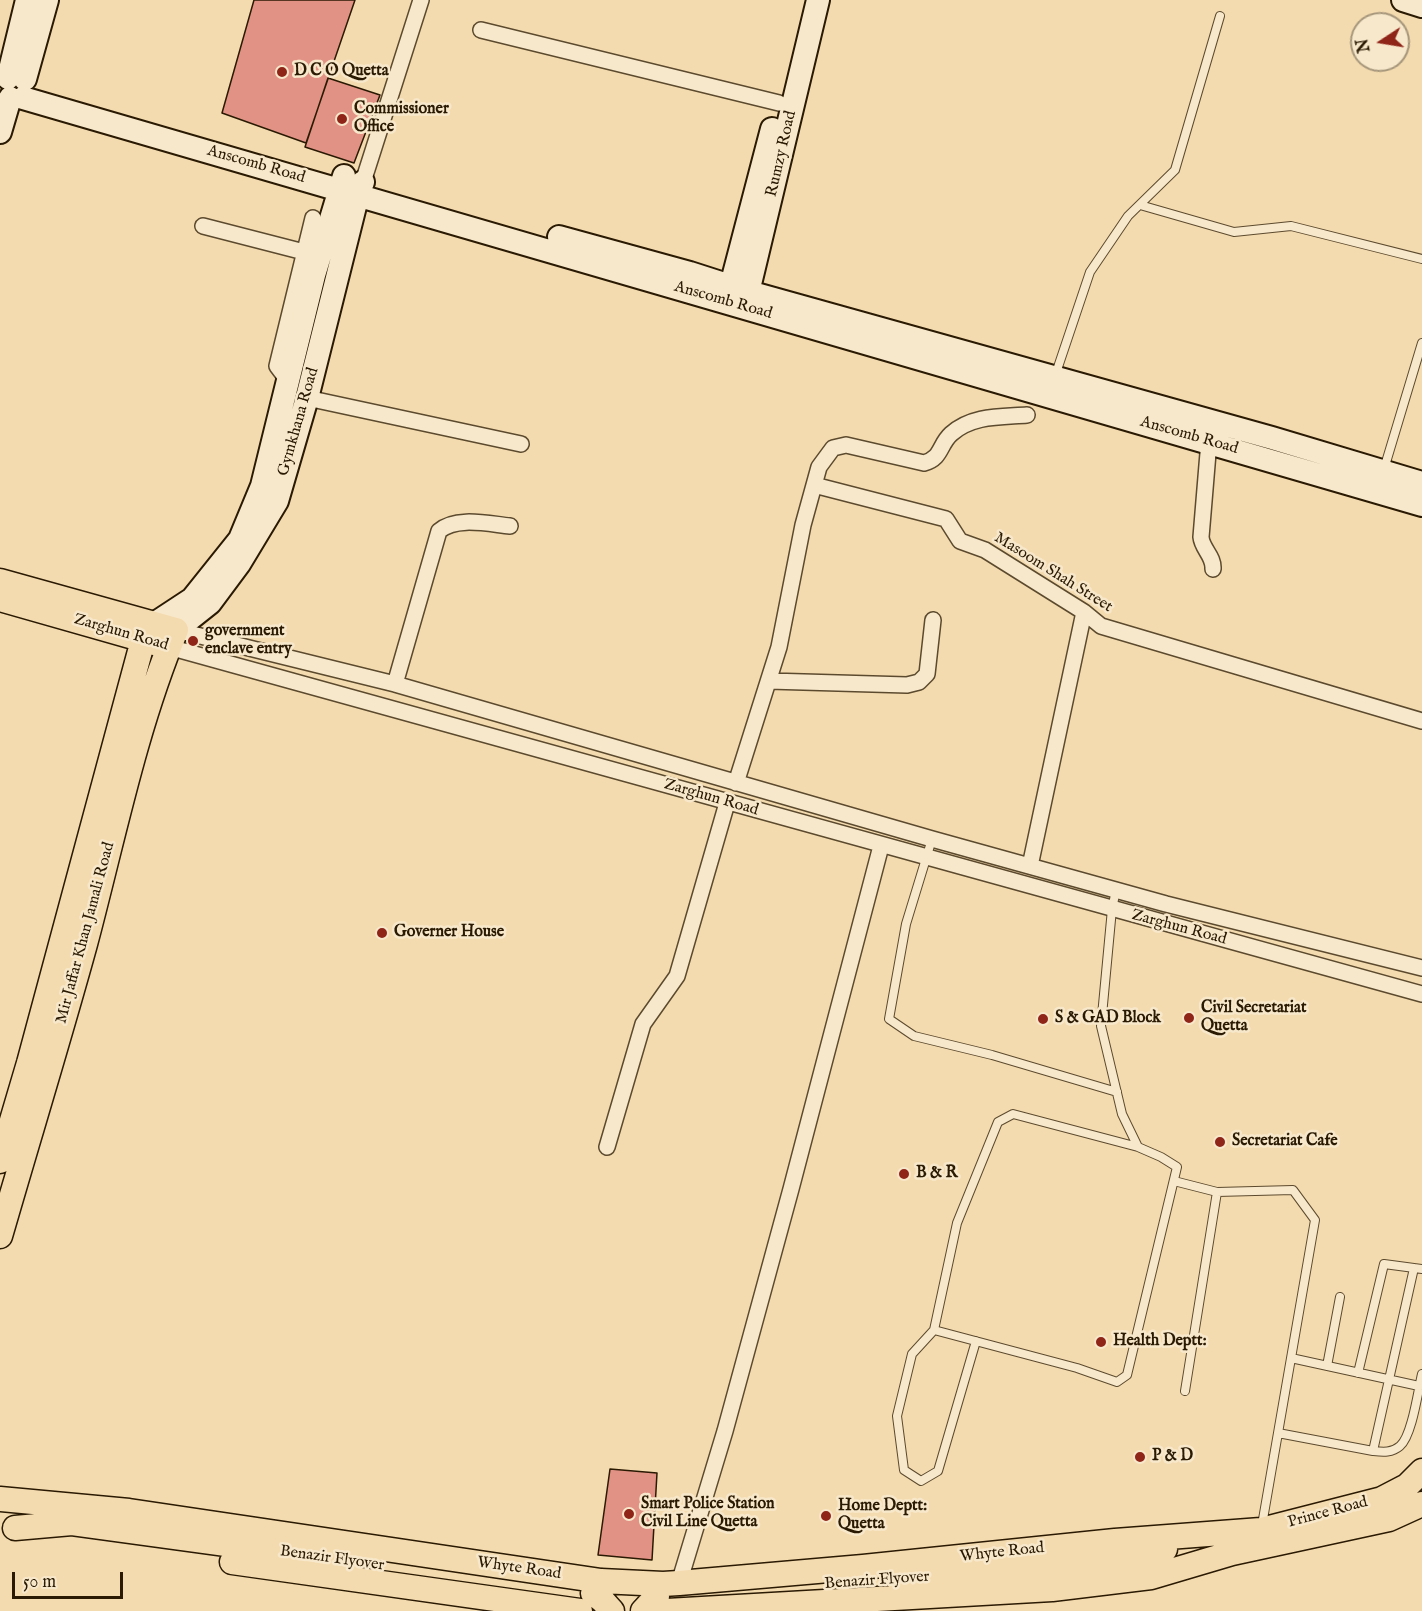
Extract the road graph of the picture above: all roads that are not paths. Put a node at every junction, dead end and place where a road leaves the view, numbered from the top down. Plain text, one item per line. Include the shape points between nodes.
1 (27, 0) edge
2 (47, 0) edge
3 (421, 0) edge
4 (805, 0) edge
5 (818, 0) edge
6 (1403, 0) edge
7 (1422, 6) edge
8 (1220, 16) dead end
9 (481, 30) dead end
10 (12, 87) edge
11 (779, 103) junction
12 (0, 132) edge
13 (351, 185) junction
14 (1140, 205) junction
15 (313, 218) dead end
16 (203, 226) dead end
17 (304, 252) junction
18 (1422, 259) edge
19 (738, 297) junction
20 (1422, 343) edge
21 (289, 375) junction
22 (1054, 386) junction
23 (307, 398) junction
24 (1027, 415) dead end
25 (1209, 441) junction
26 (520, 444) dead end
27 (1379, 480) junction
28 (1422, 483) edge
29 (814, 485) junction
30 (1422, 504) edge
31 (510, 526) dead end
32 (1213, 569) dead end
33 (0, 581) edge
34 (0, 599) edge
35 (1084, 612) junction
36 (933, 620) dead end
37 (161, 635) junction
38 (769, 681) junction
39 (395, 684) junction
40 (1422, 721) edge
41 (736, 783) junction
42 (727, 803) junction
43 (932, 839) junction
44 (881, 846) junction
45 (926, 858) junction
46 (1030, 866) junction
47 (1116, 890) junction
48 (1112, 909) junction
49 (1422, 968) edge
50 (1422, 994) edge
51 (1117, 1092) junction
52 (607, 1147) dead end
53 (1138, 1147) junction
54 (0, 1161) edge
55 (1174, 1180) junction
56 (1217, 1192) junction
57 (0, 1236) edge
58 (1418, 1268) edge
59 (1340, 1297) dead end
60 (934, 1330) junction
61 (976, 1341) junction
62 (1291, 1358) junction
63 (1327, 1366) junction
64 (1358, 1373) junction
65 (1422, 1374) edge
66 (1388, 1379) junction
67 (1419, 1386) junction
68 (1185, 1391) dead end
69 (1278, 1433) junction
70 (1373, 1451) junction
71 (1422, 1470) edge
72 (9, 1501) edge
73 (1422, 1504) edge
74 (72, 1523) junction
75 (7, 1526) edge
76 (1259, 1539) junction
77 (1229, 1543) junction
78 (679, 1583) junction
79 (586, 1602) edge
80 (656, 1606) edge
81 (612, 1611) edge

1 - 10 street
2 - 10 street
3 - 13 street
4 - 11 street, Rumzy Road
5 - 19 street, Rumzy Road
6 - 7 street
8 - 14 lane via 1175,170
9 - 11 street
10 - 12 street
10 - 13 street, Anscomb Road
11 - 19 street, Rumzy Road
13 - 19 street, Anscomb Road
13 - 21 street via 314,275
13 - 23 street, Gymkhana Road
14 - 18 lane via 1234,232 1292,226
14 - 22 lane via 1128,216 1090,272
15 - 17 street
16 - 17 street
17 - 21 street via 277,366
19 - 22 street, Anscomb Road
20 - 27 lane
21 - 37 street via 262,486 240,539
22 - 25 street, Anscomb Road
22 - 27 street, Anscomb Road
23 - 26 street
23 - 37 street, Gymkhana Road via 277,501 239,564 210,603
24 - 29 street via 963,424 949,435 932,461 924,463 846,446 833,448 819,467
25 - 27 street, Anscomb Road
25 - 32 street via 1201,537 1214,563
27 - 28 street, Anscomb Road
27 - 30 street, Anscomb Road
29 - 35 street, Masoom Shah Street via 946,519 960,541 985,550
29 - 38 street
31 - 39 street via 455,523 439,531
33 - 37 main road, Zarghun Road
34 - 37 main road, Zarghun Road
35 - 40 street, Masoom Shah Street via 1101,626
35 - 46 street
36 - 38 street via 927,674 919,682 907,685
37 - 39 street, Zarghun Road
37 - 42 street, Zarghun Road
37 - 54 main road, Mir Jaffar Khan Jamali Road
37 - 57 main road, Mir Jaffar Khan Jamali Road via 138,741 84,946
38 - 41 street
39 - 41 street, Zarghun Road
41 - 43 street, Zarghun Road
42 - 44 street, Zarghun Road
42 - 52 street via 677,976 643,1024
43 - 45 lane
43 - 46 street, Zarghun Road
44 - 45 street, Zarghun Road
44 - 78 street via 782,1224
45 - 48 street, Zarghun Road
45 - 51 lane via 906,924 889,1019 914,1036
46 - 47 street, Zarghun Road
47 - 48 lane
47 - 49 street, Zarghun Road
48 - 50 street, Zarghun Road
48 - 51 lane via 1101,1026
51 - 53 lane via 1122,1114
53 - 55 lane via 1178,1167
53 - 60 lane via 1013,1114 998,1122 957,1223
55 - 56 lane
55 - 61 lane via 1127,1375 1117,1382
56 - 62 lane via 1293,1190 1315,1220
56 - 68 lane
58 - 64 lane via 1384,1264
58 - 66 lane
59 - 63 lane
60 - 61 lane
60 - 61 lane via 912,1354 897,1416 904,1470 921,1481 938,1471
62 - 63 lane
62 - 69 lane
63 - 64 lane
64 - 66 lane
65 - 67 lane
66 - 67 lane
66 - 70 lane
67 - 70 lane via 1402,1445 1385,1452
69 - 70 lane
69 - 76 lane
71 - 76 main road, Prince Road via 1407,1486 1382,1500
72 - 74 main road, Whyte Road
72 - 78 main road, Whyte Road via 129,1510 601,1581
73 - 76 main road, Prince Road via 1389,1519
74 - 75 main road, Whyte Road
74 - 79 main road, Benazir Flyover
75 - 79 main road, Whyte Road via 41,1535
76 - 77 main road, Prince Road
77 - 78 main road, Whyte Road via 1115,1541
77 - 80 main road, Benazir Flyover via 1068,1567
77 - 80 main road via 1151,1577 1052,1590
79 - 80 main road, Benazir Flyover via 619,1596
79 - 81 main road via 603,1601

